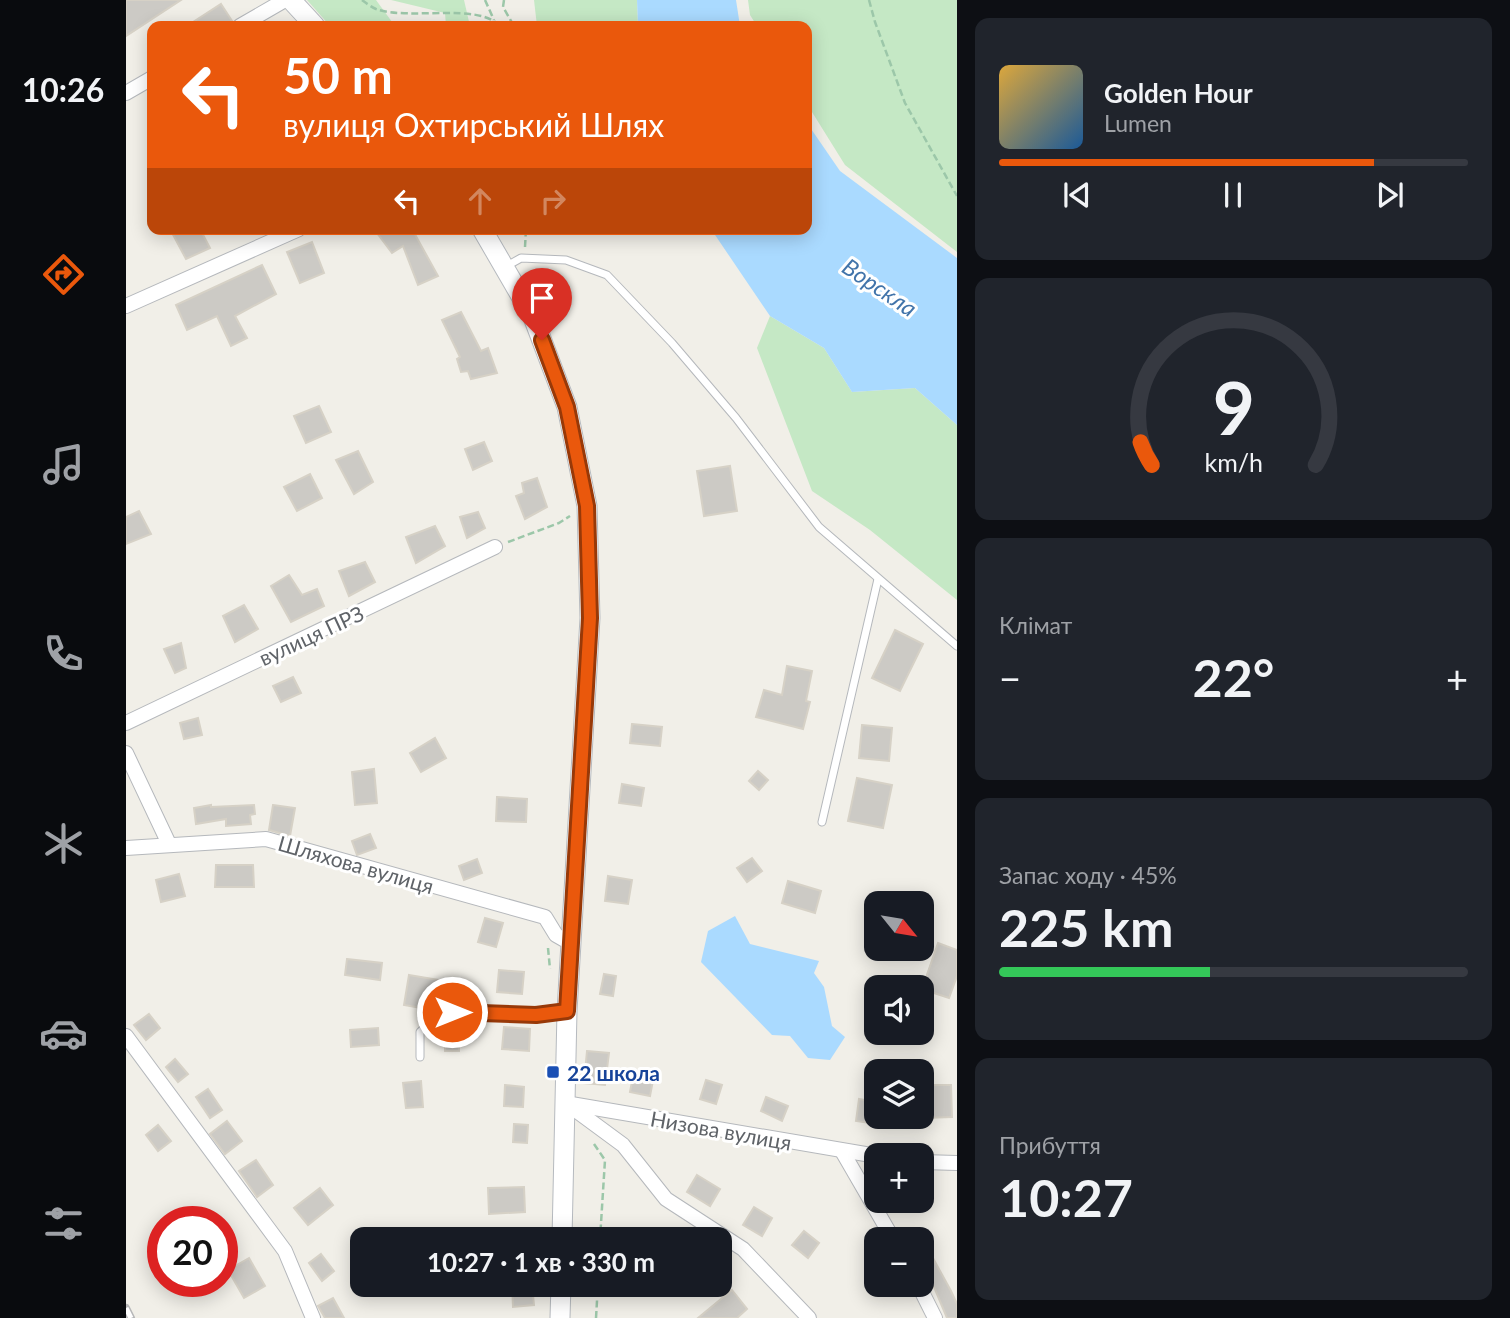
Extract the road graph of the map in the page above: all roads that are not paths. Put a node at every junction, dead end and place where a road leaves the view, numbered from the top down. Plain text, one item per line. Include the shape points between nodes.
1 (285, 0) edge
2 (291, 0) edge
3 (249, 21) edge
4 (310, 21) edge
5 (147, 81) edge
6 (126, 93) edge
7 (286, 235) edge
8 (487, 235) edge
9 (513, 263) junction
10 (126, 306) edge
11 (495, 547) road end
12 (878, 579) junction
13 (957, 646) edge
14 (126, 723) edge
15 (126, 753) edge
16 (822, 822) dead end
17 (169, 844) junction
18 (126, 848) edge
19 (570, 943) junction
20 (567, 1011) junction
21 (126, 1036) edge
22 (420, 1057) dead end
23 (566, 1103) junction
24 (842, 1151) junction
25 (864, 1154) edge
26 (934, 1162) edge
27 (957, 1163) edge
28 (562, 1227) edge
29 (885, 1227) edge
30 (561, 1297) edge
31 (924, 1297) edge
32 (313, 1318) edge
33 (560, 1318) edge
34 (809, 1318) edge
35 (935, 1318) edge

1 - 3 street
2 - 4 main road
5 - 6 street
7 - 10 street
8 - 9 main road
9 - 12 lane via 566,260 607,275 736,418 820,527
9 - 19 main road via 567,407 587,506 590,618
11 - 14 street, вулиця ПРЗ
12 - 13 lane
12 - 16 lane
15 - 17 street
17 - 18 street, Шляхова вулиця
17 - 19 street, Шляхова вулиця via 266,839 545,917 556,934
19 - 20 main road
20 - 22 lane via 536,1015 452,1012 432,1020 420,1032
20 - 23 main road
21 - 32 street via 285,1251
23 - 24 street, Низова вулиця
23 - 28 main road
23 - 34 street via 623,1145 666,1199 743,1249
24 - 25 street, Низова вулиця
24 - 29 street
26 - 27 street
30 - 33 main road
31 - 35 street

